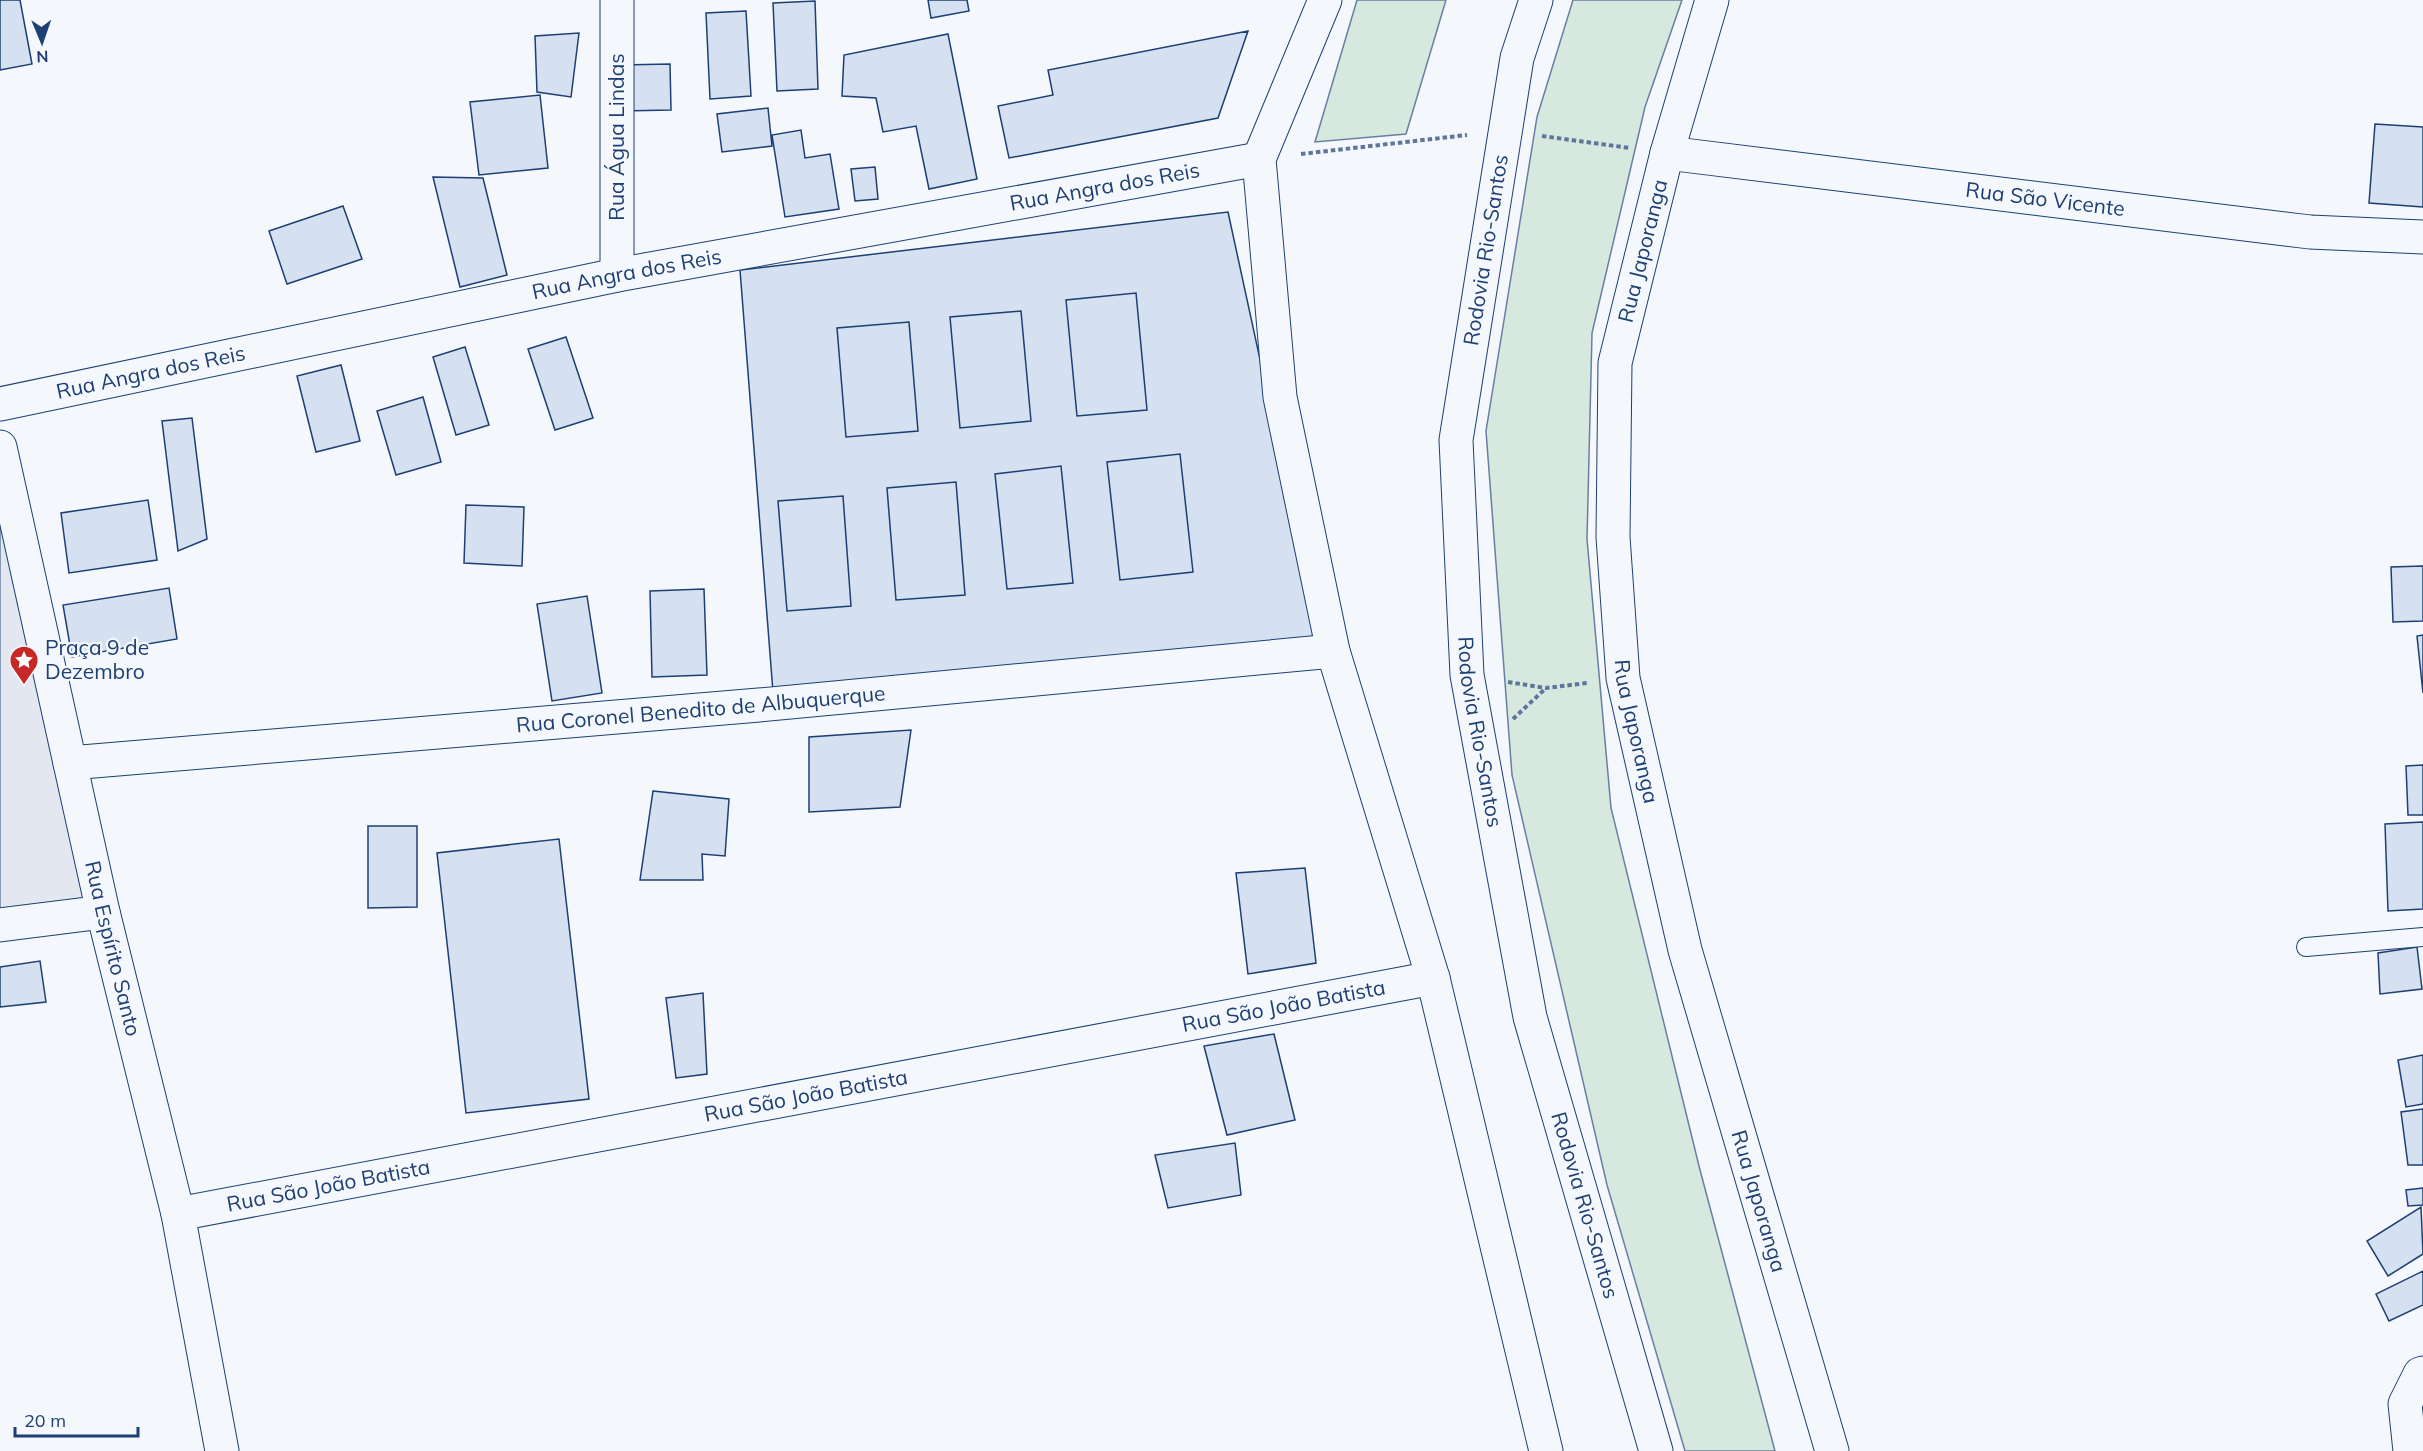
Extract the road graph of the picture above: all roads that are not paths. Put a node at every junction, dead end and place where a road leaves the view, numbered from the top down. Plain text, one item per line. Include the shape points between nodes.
1 (617, 0) edge
2 (1325, 0) edge
3 (1536, 0) edge
4 (1712, 0) edge
5 (1667, 153) junction
6 (1259, 159) junction
7 (2423, 237) edge
8 (617, 274) junction
9 (0, 404) edge
10 (0, 447) edge
11 (1333, 651) junction
12 (70, 763) junction
13 (103, 912) junction
14 (0, 925) edge
15 (2423, 937) edge
16 (2306, 947) dead end
17 (1432, 978) junction
18 (178, 1214) junction
19 (2423, 1373) edge
20 (222, 1451) edge
21 (1546, 1451) edge
22 (1656, 1451) edge
23 (1832, 1451) edge
24 (2410, 1451) edge

1 - 8 main road, Rua Água Lindas
2 - 6 main road
3 - 22 main road, Rodovia Rio-Santos via 1517,58 1456,440 1467,675 1530,1017
4 - 5 main road, Rua Japoranga
5 - 7 main road, Rua São Vicente via 2310,232
5 - 23 main road, Rua Japoranga via 1615,363 1613,537 1623,678 1685,950
6 - 8 main road, Rua Angra dos Reis
6 - 11 main road via 1280,397
8 - 9 main road, Rua Angra dos Reis
10 - 12 main road, Rua Espírito Santo
11 - 12 main road, Rua Coronel Benedito de Albuquerque via 759,705
11 - 17 main road
12 - 13 main road, Rua Espírito Santo
13 - 14 main road
13 - 18 main road, Rua Espírito Santo
15 - 16 lane
17 - 18 main road, Rua São João Batista
17 - 21 main road
18 - 20 main road, Rua Espírito Santo
19 - 24 main road via 2405,1404

